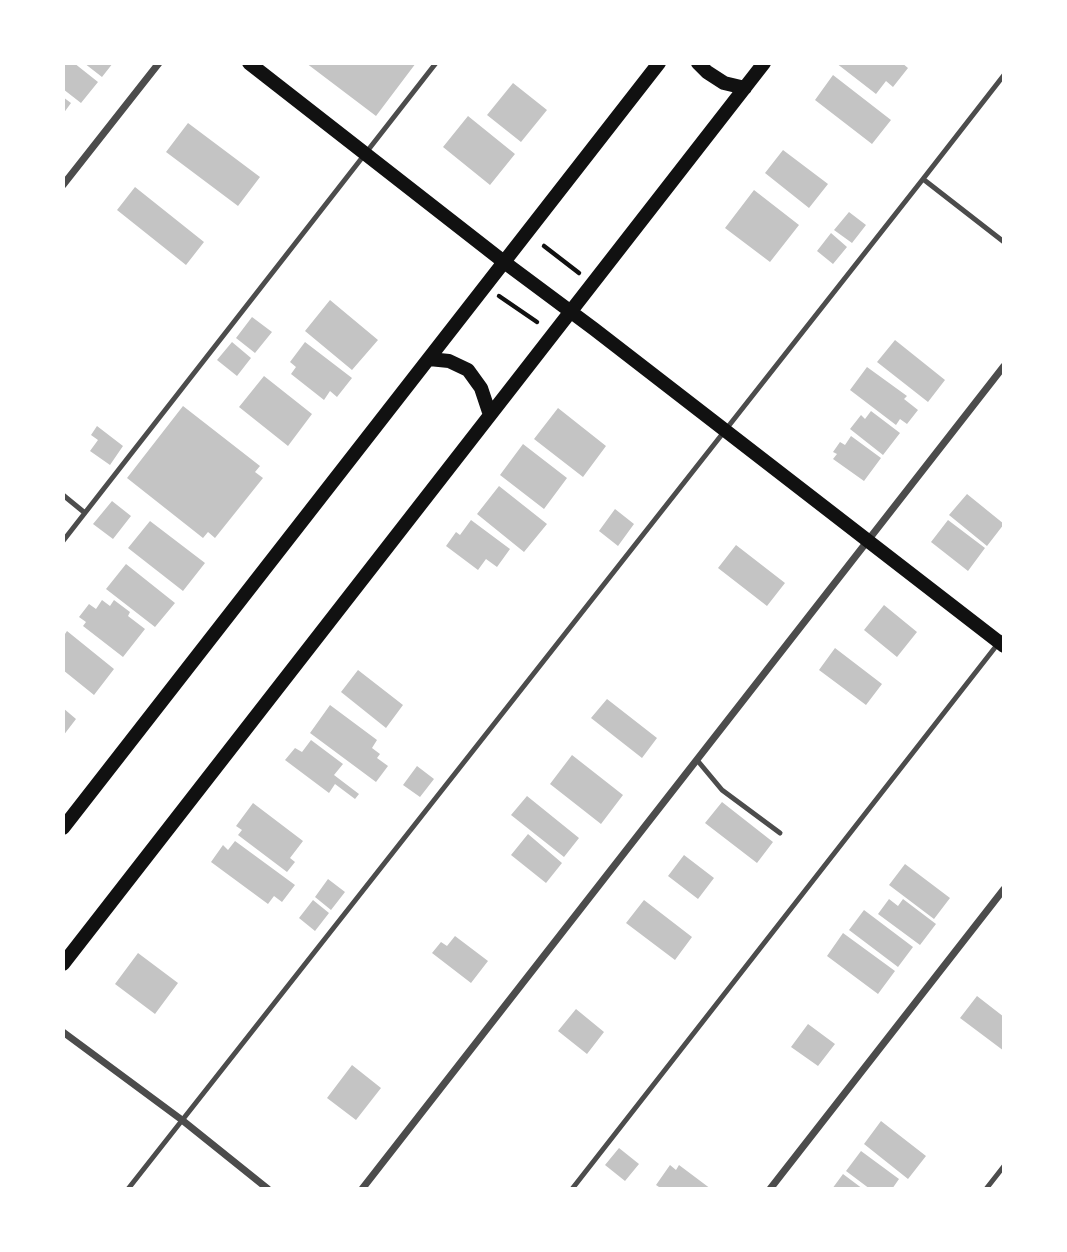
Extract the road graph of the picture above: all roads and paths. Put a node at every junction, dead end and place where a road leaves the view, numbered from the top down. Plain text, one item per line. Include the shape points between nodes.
1 (159, 63) edge
2 (249, 63) edge
3 (436, 63) edge
4 (659, 63) edge
5 (698, 63) edge
6 (764, 63) edge
7 (1004, 75) edge
8 (745, 88) junction
9 (365, 153) junction
10 (923, 179) junction
11 (63, 185) edge
12 (1004, 242) edge
13 (544, 246) dead end
14 (504, 262) junction
15 (579, 273) dead end
16 (498, 295) dead end
17 (571, 311) junction
18 (537, 322) dead end
19 (429, 359) junction
20 (1004, 366) edge
21 (490, 415) junction
22 (724, 430) junction
23 (63, 495) edge
24 (85, 513) junction
25 (63, 541) edge
26 (868, 541) junction
27 (1002, 641) edge
28 (697, 760) junction
29 (63, 828) edge
30 (780, 833) dead end
31 (1004, 889) edge
32 (63, 964) edge
33 (63, 1032) edge
34 (181, 1120) junction
35 (1004, 1166) edge
36 (128, 1189) edge
37 (268, 1189) edge
38 (362, 1189) edge
39 (572, 1189) edge
40 (770, 1189) edge
41 (986, 1189) edge

1 - 11 street
2 - 9 main road
3 - 9 lane
4 - 14 main road
5 - 8 main road via 724,83
6 - 8 main road
7 - 10 lane
8 - 17 main road
9 - 14 main road
9 - 24 lane
10 - 12 lane
10 - 22 lane
13 - 15 path
14 - 17 main road
14 - 19 main road
16 - 18 path
17 - 21 main road
17 - 22 main road
19 - 21 main road via 449,361 468,370 481,388
19 - 29 main road
20 - 26 street
21 - 32 main road
22 - 26 main road
22 - 34 lane
23 - 24 lane
24 - 25 lane
26 - 27 main road
26 - 28 street
27 - 39 lane
28 - 30 lane via 722,790
28 - 38 street
31 - 40 street
33 - 34 street
34 - 36 lane
34 - 37 street
35 - 41 lane

